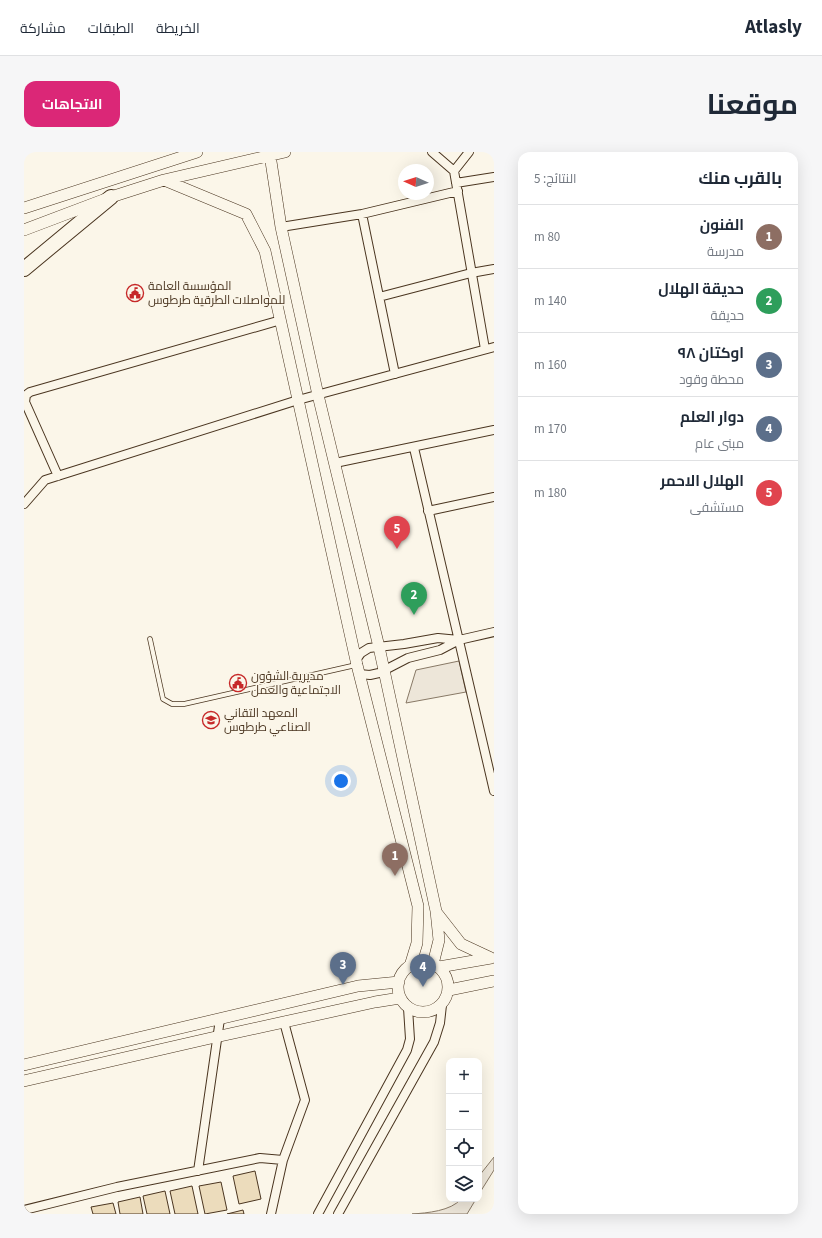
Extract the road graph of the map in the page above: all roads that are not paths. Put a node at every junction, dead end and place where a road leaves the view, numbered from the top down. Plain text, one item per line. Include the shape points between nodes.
1 (197, 152) edge
2 (285, 152) edge
3 (432, 152) edge
4 (469, 152) edge
5 (270, 155) junction
6 (454, 171) junction
7 (494, 177) edge
8 (164, 180) junction
9 (457, 187) junction
10 (111, 197) junction
11 (24, 208) edge
12 (362, 214) junction
13 (281, 227) junction
14 (24, 230) edge
15 (24, 269) edge
16 (494, 269) edge
17 (471, 274) junction
18 (379, 298) junction
19 (281, 320) junction
20 (494, 347) edge
21 (485, 349) junction
22 (395, 374) junction
23 (318, 395) junction
24 (298, 400) junction
25 (494, 430) edge
26 (414, 448) junction
27 (335, 463) junction
28 (58, 476) junction
29 (494, 497) edge
30 (24, 504) edge
31 (428, 511) junction
32 (494, 632) edge
33 (150, 639) dead end
34 (459, 640) junction
35 (379, 647) junction
36 (357, 666) junction
37 (384, 671) junction
38 (492, 775) edge
39 (494, 791) edge
40 (436, 911) junction
41 (492, 958) edge
42 (436, 965) junction
43 (410, 966) junction
44 (494, 981) edge
45 (399, 982) junction
46 (449, 990) junction
47 (400, 998) junction
48 (442, 1005) junction
49 (408, 1008) junction
50 (220, 1019) junction
51 (284, 1022) junction
52 (217, 1036) junction
53 (24, 1065) edge
54 (24, 1081) edge
55 (283, 1160) junction
56 (198, 1171) junction
57 (24, 1210) edge
58 (272, 1214) edge
59 (318, 1214) edge
60 (338, 1214) edge

1 - 11 street
2 - 5 street
3 - 6 street
4 - 6 street
5 - 8 street
5 - 13 street
6 - 9 street
7 - 9 street
8 - 10 street
8 - 19 street via 246,214 265,251
9 - 12 street
9 - 17 street
10 - 14 street
10 - 15 highway
12 - 13 street
12 - 18 street
13 - 23 street
16 - 17 street
17 - 18 street
17 - 21 street
18 - 22 street
19 - 24 street
19 - 28 street via 30,392 26,395 25,402
20 - 21 street
21 - 22 street
22 - 23 street
23 - 24 street
23 - 27 street
24 - 28 street
24 - 36 street
25 - 26 street
26 - 27 street
26 - 31 street
27 - 35 street
28 - 30 street via 45,480
29 - 31 street
31 - 34 street
32 - 34 street
33 - 36 lane via 163,699 172,704 184,704
34 - 35 street via 438,638
34 - 37 street via 440,650 408,658
34 - 38 street
35 - 36 street via 364,650 358,656
35 - 37 street
36 - 37 street via 370,675
36 - 43 street via 418,906 417,943
37 - 40 street
38 - 39 street
40 - 41 street via 461,944
40 - 42 street via 439,940
41 - 42 street
42 - 43 street via 425,962
42 - 46 street via 447,977
43 - 45 street
44 - 46 street
45 - 47 street
45 - 50 street via 358,986
46 - 48 street
47 - 49 street
47 - 51 street
48 - 49 street via 436,1010 421,1012
48 - 60 street via 434,1042
49 - 59 street via 410,1039 407,1050
50 - 52 street
50 - 53 street
51 - 52 street
51 - 55 street via 305,1100
52 - 54 street
52 - 56 street
55 - 56 street via 260,1158
55 - 58 street
56 - 57 street via 117,1187

